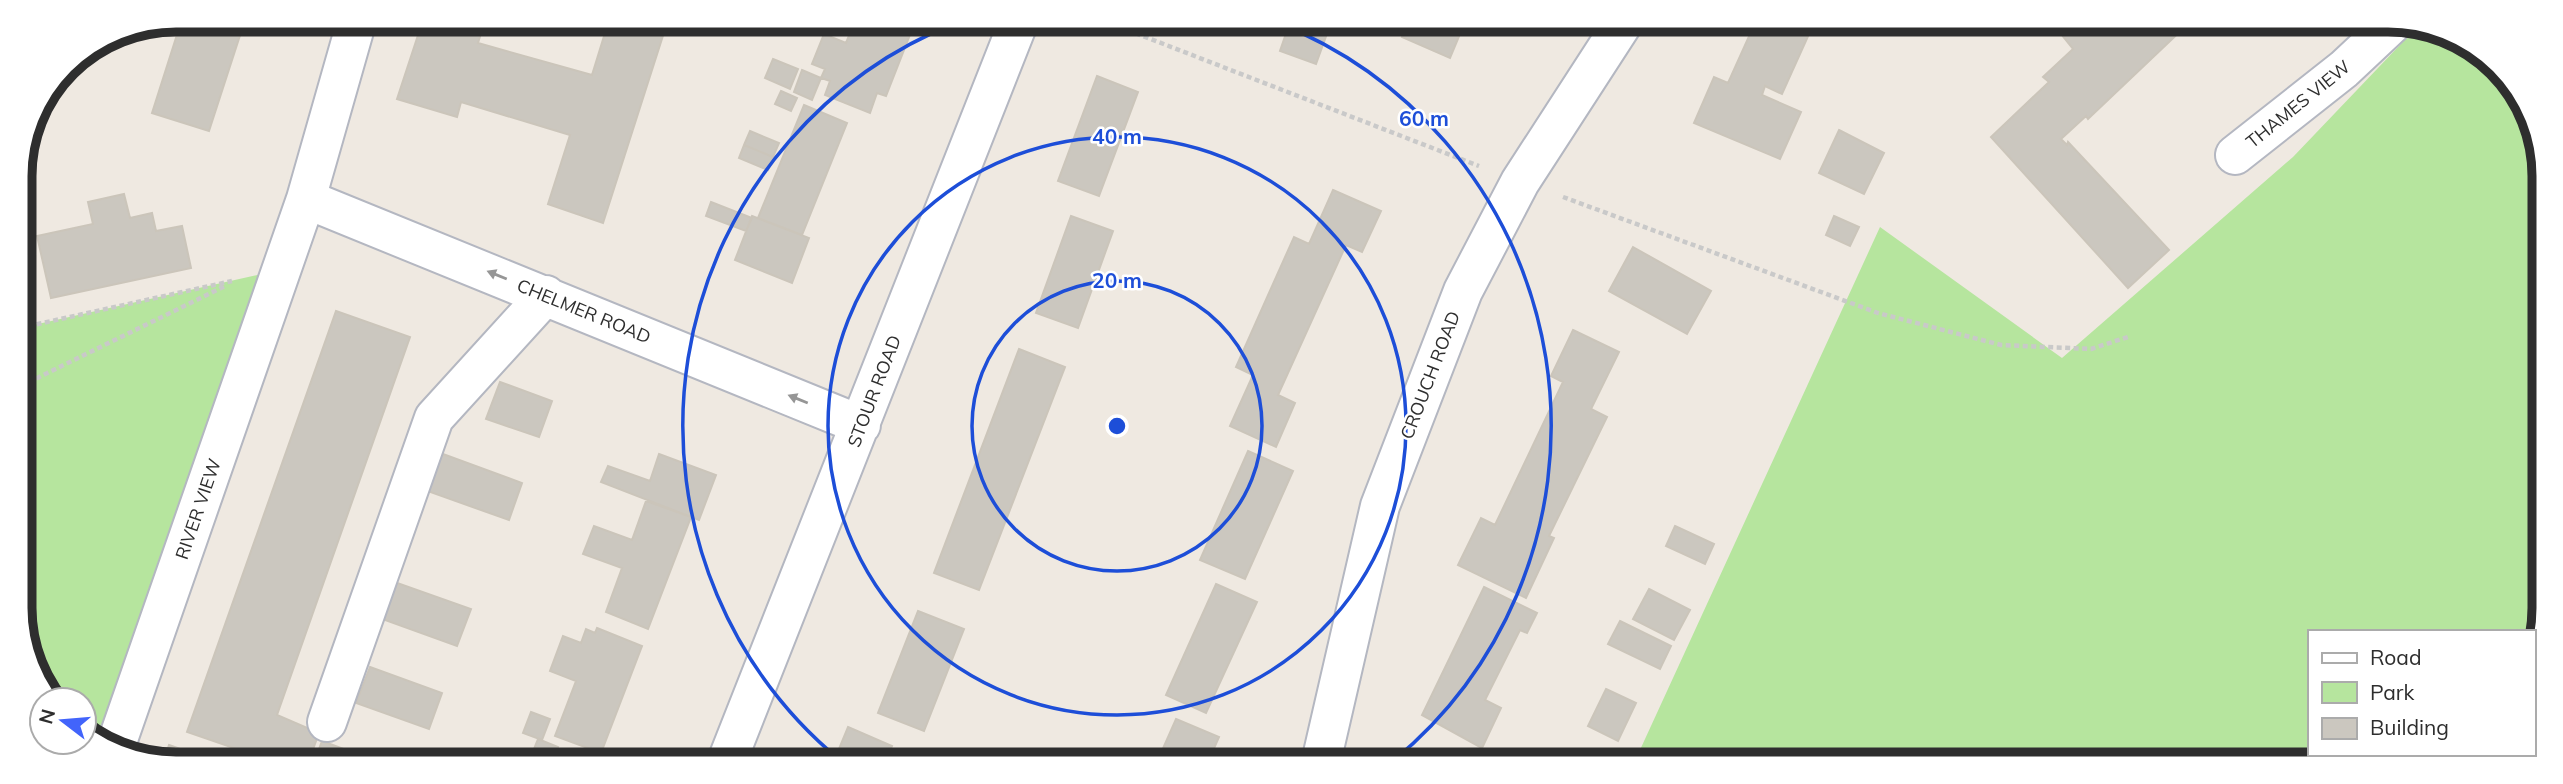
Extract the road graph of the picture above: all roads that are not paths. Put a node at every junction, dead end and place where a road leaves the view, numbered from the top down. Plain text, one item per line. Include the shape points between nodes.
1 (354, 32) edge
2 (1015, 32) edge
3 (1617, 32) edge
4 (2383, 32) edge
5 (2235, 155) dead end
6 (306, 199) junction
7 (546, 295) junction
8 (861, 425) junction
9 (327, 722) dead end
10 (118, 740) edge
11 (731, 752) edge
12 (1323, 752) edge

1 - 6 street, RIVER VIEW
2 - 8 street, STOUR ROAD
3 - 12 street, CROUCH ROAD via 1520,182 1463,291 1380,506
4 - 5 street, THAMES VIEW
7 -> 6 street, CHELMER ROAD
6 - 10 street, RIVER VIEW
8 -> 7 street, CHELMER ROAD
7 - 9 street via 434,418
8 - 11 street, STOUR ROAD

